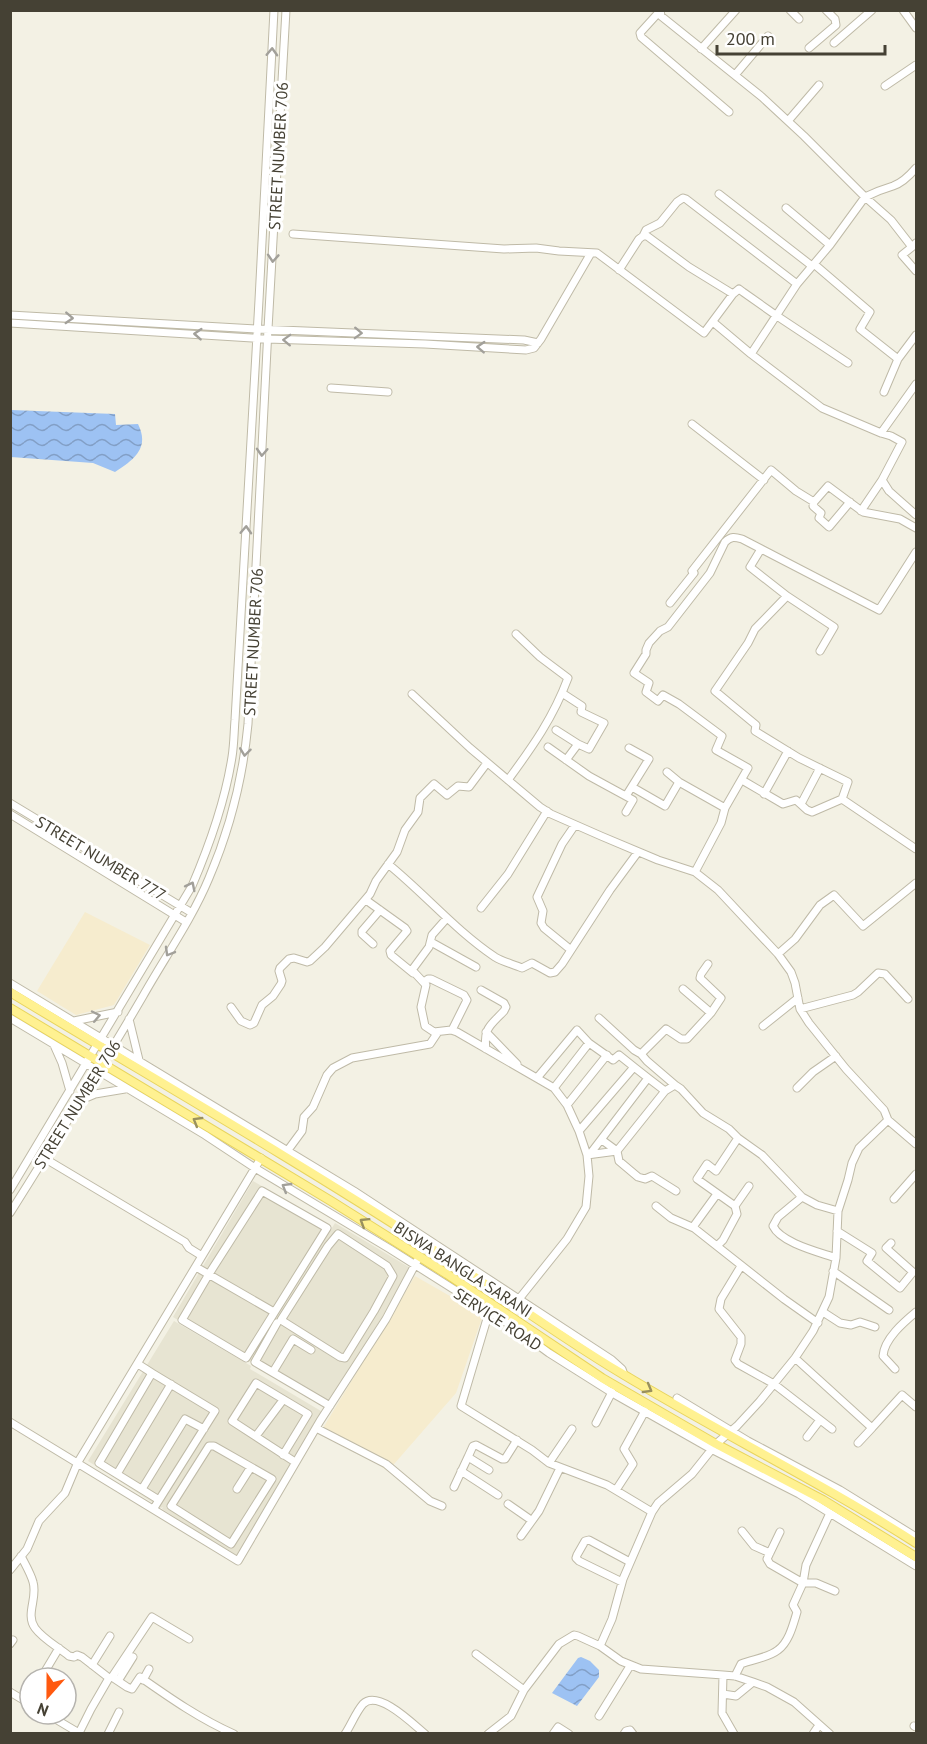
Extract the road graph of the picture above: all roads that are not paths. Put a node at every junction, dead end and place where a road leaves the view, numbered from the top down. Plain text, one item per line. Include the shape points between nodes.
1 (274, 10) edge
2 (286, 10) edge
3 (736, 10) edge
4 (790, 10) edge
5 (826, 10) edge
6 (872, 10) edge
7 (903, 10) edge
8 (660, 11) edge
9 (799, 19) dead end
10 (916, 28) edge
11 (768, 36) dead end
12 (834, 43) dead end
13 (809, 48) dead end
14 (701, 49) junction
15 (916, 64) edge
16 (735, 75) junction
17 (819, 85) dead end
18 (885, 86) dead end
19 (729, 112) dead end
20 (788, 121) junction
21 (916, 168) edge
22 (719, 194) dead end
23 (865, 197) junction
24 (786, 208) dead end
25 (293, 234) dead end
26 (643, 236) junction
27 (830, 245) junction
28 (914, 245) edge
29 (594, 253) junction
30 (813, 265) junction
31 (620, 270) junction
32 (916, 271) edge
33 (798, 284) junction
34 (733, 294) junction
35 (10, 315) edge
36 (777, 316) junction
37 (712, 322) junction
38 (10, 323) edge
39 (257, 329) junction
40 (268, 329) junction
41 (916, 335) edge
42 (256, 338) junction
43 (267, 339) junction
44 (538, 343) junction
45 (751, 354) junction
46 (898, 359) junction
47 (848, 363) dead end
48 (916, 384) edge
49 (331, 388) dead end
50 (388, 392) dead end
51 (884, 392) dead end
52 (692, 424) dead end
53 (880, 433) junction
54 (764, 480) junction
55 (882, 480) junction
56 (814, 502) junction
57 (850, 502) junction
58 (861, 511) junction
59 (916, 515) edge
60 (916, 528) edge
61 (720, 534) junction
62 (730, 538) junction
63 (760, 549) junction
64 (916, 552) edge
65 (787, 596) junction
66 (670, 603) dead end
67 (516, 634) dead end
68 (820, 651) dead end
69 (562, 693) junction
70 (412, 694) dead end
71 (556, 730) dead end
72 (578, 744) junction
73 (548, 747) dead end
74 (629, 748) dead end
75 (788, 751) junction
76 (566, 760) junction
77 (488, 763) junction
78 (820, 768) junction
79 (667, 772) dead end
80 (508, 780) junction
81 (742, 780) junction
82 (680, 782) junction
83 (632, 787) junction
84 (765, 794) junction
85 (626, 796) junction
86 (842, 799) junction
87 (10, 803) edge
88 (801, 804) junction
89 (725, 808) junction
90 (546, 811) junction
91 (626, 812) dead end
92 (10, 814) edge
93 (575, 825) junction
94 (916, 849) edge
95 (638, 852) junction
96 (388, 864) junction
97 (695, 872) junction
98 (916, 883) edge
99 (366, 900) junction
100 (181, 905) junction
101 (481, 908) dead end
102 (380, 910) junction
103 (192, 913) junction
104 (175, 915) junction
105 (447, 918) junction
106 (186, 922) junction
107 (431, 942) junction
108 (373, 944) dead end
109 (571, 950) junction
110 (778, 954) junction
111 (708, 964) dead end
112 (476, 968) dead end
113 (413, 973) junction
114 (424, 982) junction
115 (10, 983) edge
116 (683, 989) dead end
117 (481, 990) dead end
118 (10, 992) edge
119 (798, 998) junction
120 (908, 999) dead end
121 (10, 1008) edge
122 (231, 1008) dead end
123 (800, 1009) junction
124 (118, 1012) junction
125 (711, 1013) junction
126 (10, 1018) edge
127 (599, 1018) dead end
128 (129, 1019) junction
129 (74, 1021) junction
130 (763, 1026) dead end
131 (452, 1030) junction
132 (438, 1032) junction
133 (486, 1032) junction
134 (100, 1041) junction
135 (589, 1042) junction
136 (53, 1043) junction
137 (486, 1048) junction
138 (112, 1049) junction
139 (641, 1054) junction
140 (607, 1055) junction
141 (836, 1056) junction
142 (88, 1060) junction
143 (139, 1060) junction
144 (634, 1067) junction
145 (100, 1068) junction
146 (524, 1070) junction
147 (537, 1078) junction
148 (648, 1078) junction
149 (675, 1085) junction
150 (554, 1088) junction
151 (797, 1088) dead end
152 (127, 1089) junction
153 (70, 1091) junction
154 (665, 1092) junction
155 (79, 1101) junction
156 (567, 1104) junction
157 (888, 1120) junction
158 (579, 1131) junction
159 (738, 1138) junction
160 (602, 1140) junction
161 (916, 1144) edge
162 (288, 1150) junction
163 (617, 1151) junction
164 (588, 1154) junction
165 (44, 1158) junction
166 (261, 1158) junction
167 (255, 1168) junction
168 (916, 1174) edge
169 (13, 1181) edge
170 (749, 1186) dead end
171 (26, 1188) junction
172 (10, 1190) edge
173 (676, 1191) dead end
174 (717, 1194) junction
175 (802, 1197) junction
176 (894, 1199) dead end
177 (656, 1206) dead end
178 (735, 1206) junction
179 (838, 1211) junction
180 (10, 1213) edge
181 (693, 1227) junction
182 (837, 1232) junction
183 (891, 1243) dead end
184 (717, 1246) junction
185 (202, 1256) junction
186 (836, 1258) junction
187 (418, 1261) junction
188 (741, 1266) junction
189 (196, 1267) junction
190 (833, 1271) junction
191 (209, 1274) junction
192 (519, 1299) junction
193 (889, 1310) dead end
194 (274, 1312) junction
195 (489, 1312) junction
196 (823, 1312) junction
197 (916, 1312) edge
198 (372, 1314) junction
199 (384, 1322) junction
200 (277, 1323) dead end
201 (818, 1323) junction
202 (875, 1327) dead end
203 (311, 1350) dead end
204 (795, 1358) junction
205 (138, 1364) junction
206 (895, 1369) dead end
207 (273, 1372) junction
208 (152, 1373) junction
209 (624, 1375) junction
210 (774, 1383) junction
211 (171, 1384) junction
212 (612, 1392) junction
213 (677, 1398) dead end
214 (283, 1400) junction
215 (330, 1406) junction
216 (916, 1407) edge
217 (645, 1412) junction
218 (820, 1420) junction
219 (10, 1422) edge
220 (596, 1423) dead end
221 (316, 1428) junction
222 (872, 1428) junction
223 (204, 1429) junction
224 (572, 1429) dead end
225 (831, 1429) dead end
226 (728, 1432) junction
227 (256, 1436) junction
228 (807, 1437) dead end
229 (517, 1440) junction
230 (858, 1443) dead end
231 (714, 1446) junction
232 (283, 1455) junction
233 (468, 1456) junction
234 (78, 1462) junction
235 (296, 1462) junction
236 (549, 1464) junction
237 (251, 1467) junction
238 (560, 1468) junction
239 (489, 1470) dead end
240 (461, 1471) junction
241 (117, 1474) junction
242 (454, 1487) dead end
243 (142, 1489) junction
244 (237, 1489) dead end
245 (616, 1490) junction
246 (498, 1495) dead end
247 (159, 1500) junction
248 (508, 1504) dead end
249 (255, 1506) junction
250 (442, 1506) dead end
251 (154, 1508) junction
252 (652, 1512) junction
253 (266, 1513) junction
254 (830, 1513) junction
255 (531, 1520) junction
256 (742, 1531) dead end
257 (780, 1532) dead end
258 (521, 1536) dead end
259 (916, 1540) edge
260 (770, 1552) junction
261 (21, 1556) junction
262 (916, 1557) edge
263 (630, 1562) junction
264 (916, 1566) edge
265 (10, 1569) edge
266 (622, 1582) junction
267 (804, 1583) junction
268 (835, 1591) dead end
269 (110, 1636) dead end
270 (189, 1639) dead end
271 (600, 1646) junction
272 (59, 1648) junction
273 (476, 1654) dead end
274 (134, 1657) dead end
275 (92, 1665) junction
276 (48, 1666) edge
277 (630, 1666) junction
278 (149, 1669) dead end
279 (723, 1675) junction
280 (735, 1676) junction
281 (113, 1678) junction
282 (143, 1680) junction
283 (753, 1682) junction
284 (524, 1690) junction
285 (723, 1694) junction
286 (119, 1712) dead end
287 (599, 1716) dead end
288 (819, 1725) junction
289 (80, 1733) edge
290 (108, 1734) edge
291 (234, 1734) edge
292 (345, 1734) edge
293 (425, 1734) edge
294 (488, 1734) edge
295 (553, 1734) edge
296 (569, 1734) edge
297 (624, 1734) edge
298 (633, 1734) edge
299 (734, 1734) edge
300 (813, 1734) edge
301 (830, 1734) edge

39 -> 1 street, STREET NUMBER 706
2 -> 40 street, STREET NUMBER 706
3 - 14 street
4 - 9 street
5 - 13 street via 836,25
6 - 12 street
7 - 10 street
8 - 14 street
8 - 19 street via 640,33 641,37
11 - 16 street
14 - 16 street
15 - 18 street
16 - 20 street
17 - 20 street
20 - 23 street
21 - 23 street via 895,185
22 - 30 street
23 - 27 street
23 - 28 street
24 - 27 street
25 - 29 street
26 - 31 street
26 - 33 street via 683,198
26 - 34 street
27 - 30 street
28 - 32 street via 902,255
29 - 31 street
29 - 44 street
30 - 33 street
30 - 46 street via 870,312 860,329
31 - 37 street via 704,333
33 - 36 street
34 - 36 street via 739,289
34 - 37 street
35 -> 39 street
36 - 45 street
36 - 47 street
37 - 45 street
42 -> 38 street
39 - 40 street
39 - 42 street, STREET NUMBER 706
40 - 43 street, STREET NUMBER 706
40 -> 44 street
41 - 46 street
42 - 43 street
100 -> 42 street, STREET NUMBER 706 via 211,841 232,756
44 -> 43 street via 526,350
43 -> 103 street, STREET NUMBER 706 via 245,757 225,835
45 - 53 street via 822,408
46 - 51 street
48 - 53 street
49 - 50 street
52 - 54 street
53 - 55 street via 902,442
54 - 56 street via 771,470
54 - 61 street
55 - 58 street
55 - 59 street
56 - 57 street via 828,486
56 - 57 street via 821,513 819,518 829,527
57 - 58 street
58 - 60 street via 900,519
61 - 62 street
61 - 66 street
62 - 63 street via 742,539
62 - 81 street via 710,573 669,626 649,643 634,674 649,683 646,692 658,701 663,695 722,736 716,750 748,768
63 - 64 street via 879,610
63 - 65 street via 750,567
65 - 68 street via 834,627
65 - 75 street via 755,629 715,691 756,725 755,731
67 - 69 street via 568,678
69 - 72 street via 582,706 581,712 604,723 589,749
69 - 80 street via 553,714
70 - 77 street
71 - 72 street
72 - 76 street
73 - 76 street
74 - 83 street via 649,759
75 - 78 street
75 - 84 street
76 - 85 street
77 - 80 street
77 - 96 street via 469,787 458,786 447,795 436,785 431,786 420,798 417,815
78 - 86 street via 848,782
78 - 88 street
79 - 82 street
80 - 90 street
81 - 84 street
81 - 89 street
82 - 83 street via 665,806
82 - 89 street
83 - 85 street
84 - 88 street via 783,804 796,800
85 - 91 street via 633,800
86 - 88 street via 812,812
86 - 94 street
87 - 100 street, STREET NUMBER 777
89 - 97 street
90 - 93 street
90 - 101 street via 508,874
92 - 104 street, STREET NUMBER 777
93 - 95 street
93 - 109 street via 537,897 543,911 541,923
95 - 97 street
95 - 109 street
96 - 99 street
96 - 105 street
97 - 110 street via 718,890
98 - 110 street via 863,926 834,894
99 - 102 street
99 - 122 street via 310,962 294,958 280,968 281,984 262,1005 252,1025 241,1021
100 - 103 street, STREET NUMBER 777
100 - 104 street, STREET NUMBER 706
102 - 108 street via 362,931
102 - 113 street via 407,931 390,951
103 - 106 street, STREET NUMBER 706
104 - 106 street, STREET NUMBER 777
104 - 124 street, STREET NUMBER 706
105 - 107 street via 432,935
105 - 109 street via 497,958 522,968 532,963 549,973 555,972
106 -> 128 street, STREET NUMBER 706
107 - 112 street
107 - 113 street via 413,967
110 - 119 street via 791,972
111 - 125 street via 700,978 721,998
113 - 114 street
114 - 131 street via 431,979 464,995 466,999
114 - 132 street via 421,1007 425,1026
115 - 129 street
116 - 125 street
117 - 133 street via 506,1007
118 - 134 main road, BISWA BANGLA SARANI
119 - 123 street
119 - 130 street
120 - 123 street via 881,973 853,995
121 - 142 main road, BISWA BANGLA SARANI
123 - 141 street
129 -> 124 street
124 - 134 street, STREET NUMBER 706
125 - 139 street via 687,1040 666,1029
126 - 136 street
127 - 139 street
128 - 138 street, STREET NUMBER 706
128 - 143 street
129 - 134 street
131 - 132 street
131 - 137 street
132 - 162 street via 430,1044 352,1058 333,1068 304,1117 303,1129
133 - 137 street
133 - 146 street
134 - 138 main road, BISWA BANGLA SARANI
134 - 142 street, STREET NUMBER 706
135 - 140 street
135 - 147 street via 577,1030
135 - 150 street
136 - 142 street
136 - 153 street
137 - 146 street
138 - 143 street
138 - 145 street, STREET NUMBER 706
138 - 209 main road, BISWA BANGLA SARANI via 409,1234
139 - 149 street
140 - 144 street via 613,1060 619,1055
140 - 156 street
141 - 151 street
141 - 157 street via 884,1110
142 - 145 main road, BISWA BANGLA SARANI
142 - 153 street, STREET NUMBER 706
143 - 162 street
144 - 148 street
144 - 158 street
145 - 152 street, SERVICE ROAD
145 - 155 street, STREET NUMBER 706
166 -> 145 main road, BISWA BANGLA SARANI
146 - 147 street
147 - 150 street
148 - 154 street
148 - 160 street
149 - 154 street
149 - 159 street via 703,1113
150 - 156 street
152 - 155 street
152 - 167 street, SERVICE ROAD
153 - 169 street, STREET NUMBER 706
154 - 163 street
155 - 165 street, STREET NUMBER 706
156 - 158 street
157 - 161 street
157 - 179 street via 855,1155
158 - 164 street
159 - 174 street via 716,1171 707,1164 697,1179
159 - 175 street via 769,1162
160 - 163 street
160 - 164 street
162 - 192 street
163 - 164 street
163 - 173 street via 619,1161 638,1177 652,1176
164 - 192 street via 586,1208 567,1239
165 - 171 street, STREET NUMBER 706
165 - 185 street
166 - 167 street
187 -> 166 main road, BISWA BANGLA SARANI
167 - 185 street
187 -> 167 street, SERVICE ROAD
168 - 176 street
169 - 171 street
169 - 172 street, STREET NUMBER 706
170 - 178 street
171 - 180 street, STREET NUMBER 706
174 - 178 street
174 - 181 street
175 - 179 street
175 - 186 street via 775,1221 775,1230 795,1244
177 - 181 street via 671,1218
178 - 184 street via 738,1214
179 - 182 street
181 - 184 street
182 - 183 street via 872,1253 867,1261 900,1288 913,1272 886,1248
182 - 186 street
184 - 188 street
185 - 189 street
186 - 190 street
187 - 195 street, SERVICE ROAD
187 - 199 street
187 - 231 main road, BISWA BANGLA SARANI
188 - 201 street
188 - 210 street via 719,1309 741,1338 735,1360
189 - 191 street
189 - 205 street
190 - 193 street
190 - 196 street
191 - 194 street
191 - 194 street via 182,1320 246,1358
191 - 194 street via 262,1191 327,1228
192 - 209 street via 612,1360
195 - 212 street, SERVICE ROAD
195 - 229 street via 461,1406
196 - 201 street
196 - 202 street via 840,1323 860,1322
197 - 206 street via 883,1348 883,1356
198 - 198 street via 345,1358 281,1320 338,1234 387,1266 393,1276
198 - 199 street
199 - 215 street
200 - 207 street via 255,1362
201 - 204 street
203 - 207 street via 293,1339
204 - 210 street
204 - 222 street
205 - 208 street
205 - 234 street
207 - 215 street
208 - 211 street
208 - 241 street via 99,1463
209 -> 226 main road, BISWA BANGLA SARANI
210 - 218 street
210 - 226 street
211 - 223 street via 215,1411
211 - 241 street
212 - 217 street, SERVICE ROAD
212 - 220 street
213 - 226 street
214 - 227 street
214 - 227 street via 256,1383 232,1421
214 - 232 street via 308,1414
215 - 221 street
216 - 222 street via 902,1395
217 - 231 street, SERVICE ROAD
217 - 245 street via 624,1449 633,1464
218 - 225 street
218 - 228 street
219 - 234 street
221 - 235 street
221 - 250 street via 386,1464 425,1498
222 - 230 street
223 - 243 street via 185,1419
223 - 247 street
224 - 236 street
226 - 231 street
226 - 259 main road, BISWA BANGLA SARANI
227 - 232 street
229 - 233 street via 505,1459 476,1445
229 - 236 street
231 - 252 street via 692,1474
231 - 254 street, SERVICE ROAD
231 - 262 main road, BISWA BANGLA SARANI via 823,1500
232 - 235 street
233 - 239 street
233 - 240 street
234 - 251 street
234 - 261 street via 64,1493 39,1521
235 - 253 street
236 - 238 street
237 - 244 street
237 - 249 street via 272,1479
237 - 249 street via 209,1446 171,1506 231,1544
238 - 245 street
238 - 255 street
240 - 242 street
240 - 246 street
241 - 243 street
243 - 247 street
245 - 252 street
247 - 251 street
248 - 255 street
249 - 253 street
251 - 253 street via 238,1561
252 - 263 street
254 - 264 street, SERVICE ROAD
254 - 267 street via 806,1565
255 - 258 street
256 - 260 street via 754,1546
257 - 260 street
260 - 267 street via 770,1564
261 - 265 street
261 - 272 street via 33,1581 31,1621 36,1630
263 - 266 street
263 - 266 street via 589,1540 577,1555 577,1560
266 - 271 street
267 - 268 street
267 - 280 street via 793,1605 797,1612 785,1643 771,1654 741,1664
269 - 275 street
270 - 281 street via 152,1617
271 - 277 street
271 - 284 street via 578,1636 570,1637 555,1649
272 - 275 street
272 - 276 street
273 - 284 street
274 - 281 street
275 - 281 street
277 - 279 street
277 - 287 street
278 - 282 street
279 - 280 street
279 - 285 street
280 - 283 street
281 - 282 street via 132,1689 140,1677
281 - 289 street via 87,1715
282 - 291 street
283 - 285 street via 736,1696
283 - 288 street via 794,1702
284 - 294 street via 511,1716
285 - 299 street via 722,1713
286 - 290 street
288 - 300 street
288 - 301 street
292 - 293 street via 364,1703 371,1700 388,1704
295 - 296 street via 558,1727
297 - 298 street via 630,1730

